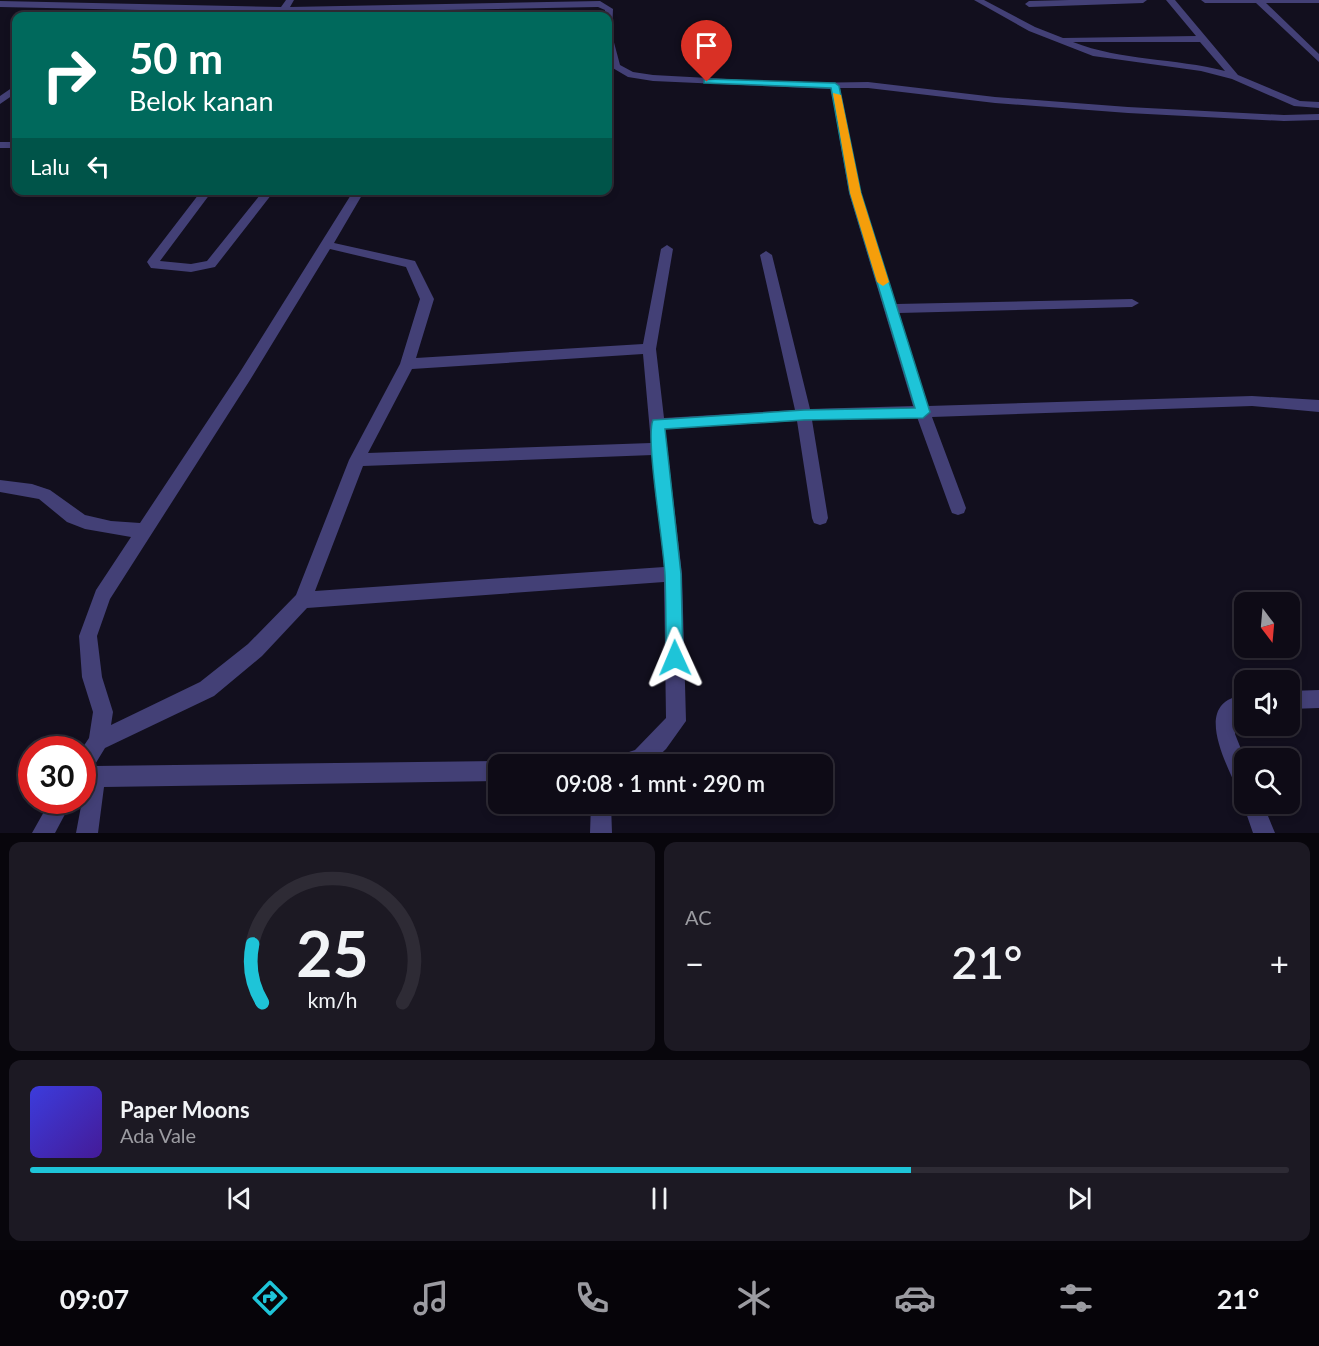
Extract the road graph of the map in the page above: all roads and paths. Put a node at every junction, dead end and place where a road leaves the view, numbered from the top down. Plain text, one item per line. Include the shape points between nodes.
1 (290, 0) edge
2 (978, 0) edge
3 (1143, 0) edge
4 (1170, 0) edge
5 (1205, 0) edge
6 (1319, 0) edge
7 (1259, 1) edge
8 (0, 4) edge
9 (108, 7) junction
10 (284, 10) junction
11 (102, 12) edge
12 (390, 12) edge
13 (609, 12) edge
14 (1029, 13) edge
15 (1059, 39) junction
16 (1202, 39) junction
17 (612, 52) edge
18 (1319, 59) edge
19 (1235, 76) junction
20 (835, 86) junction
21 (1319, 105) edge
22 (1319, 117) edge
23 (204, 195) edge
24 (266, 195) edge
25 (357, 195) edge
26 (327, 245) junction
27 (667, 249) dead end
28 (766, 255) dead end
29 (1132, 303) dead end
30 (892, 309) junction
31 (649, 349) junction
32 (407, 364) junction
33 (1319, 406) edge
34 (923, 412) junction
35 (804, 415) junction
36 (658, 424) junction
37 (659, 449) junction
38 (357, 460) junction
39 (0, 486) edge
40 (958, 508) dead end
41 (820, 518) dead end
42 (146, 530) junction
43 (673, 574) junction
44 (303, 600) junction
45 (1319, 699) edge
46 (1300, 700) edge
47 (1234, 707) edge
48 (98, 741) junction
49 (96, 747) edge
50 (646, 754) edge
51 (1234, 756) edge
52 (488, 771) edge
53 (96, 773) edge
54 (54, 814) edge
55 (87, 814) edge
56 (601, 814) edge
57 (1257, 814) edge
58 (43, 833) edge
59 (87, 833) edge
60 (601, 833) edge
61 (1264, 833) edge

1 - 10 street
2 - 14 street
3 - 14 street
4 - 16 street
5 - 7 street
6 - 7 street
7 - 18 street
8 - 9 street
9 - 10 street
9 - 11 street
10 - 12 street
12 - 13 street via 600,4
14 - 15 street
15 - 16 street
15 - 19 street via 1096,54
16 - 19 street
17 - 20 street via 616,67 631,75
19 - 21 street via 1298,104
20 - 22 street via 1128,110
20 - 30 street via 855,193
23 - 24 street via 153,262 155,265 191,268 211,264
25 - 26 street
26 - 32 street via 411,264 427,299
26 - 42 street
27 - 31 street
28 - 35 street
29 - 30 street
30 - 34 street
31 - 32 street
31 - 36 street
32 - 38 street
33 - 34 street via 1252,401
34 - 35 street
34 - 40 street
35 - 36 street
35 - 41 street
36 - 37 street
37 - 38 street
37 - 43 street
38 - 44 street
39 - 42 street via 48,496 73,518 92,525
42 - 48 street via 102,596 88,636 93,677 103,712
43 - 44 street
43 - 50 street via 676,721
44 - 48 street via 255,650 207,689
45 - 46 street
47 - 51 street via 1225,717 1225,734
48 - 49 street
52 - 53 street
54 - 58 street
55 - 59 street
56 - 60 street
57 - 61 street

